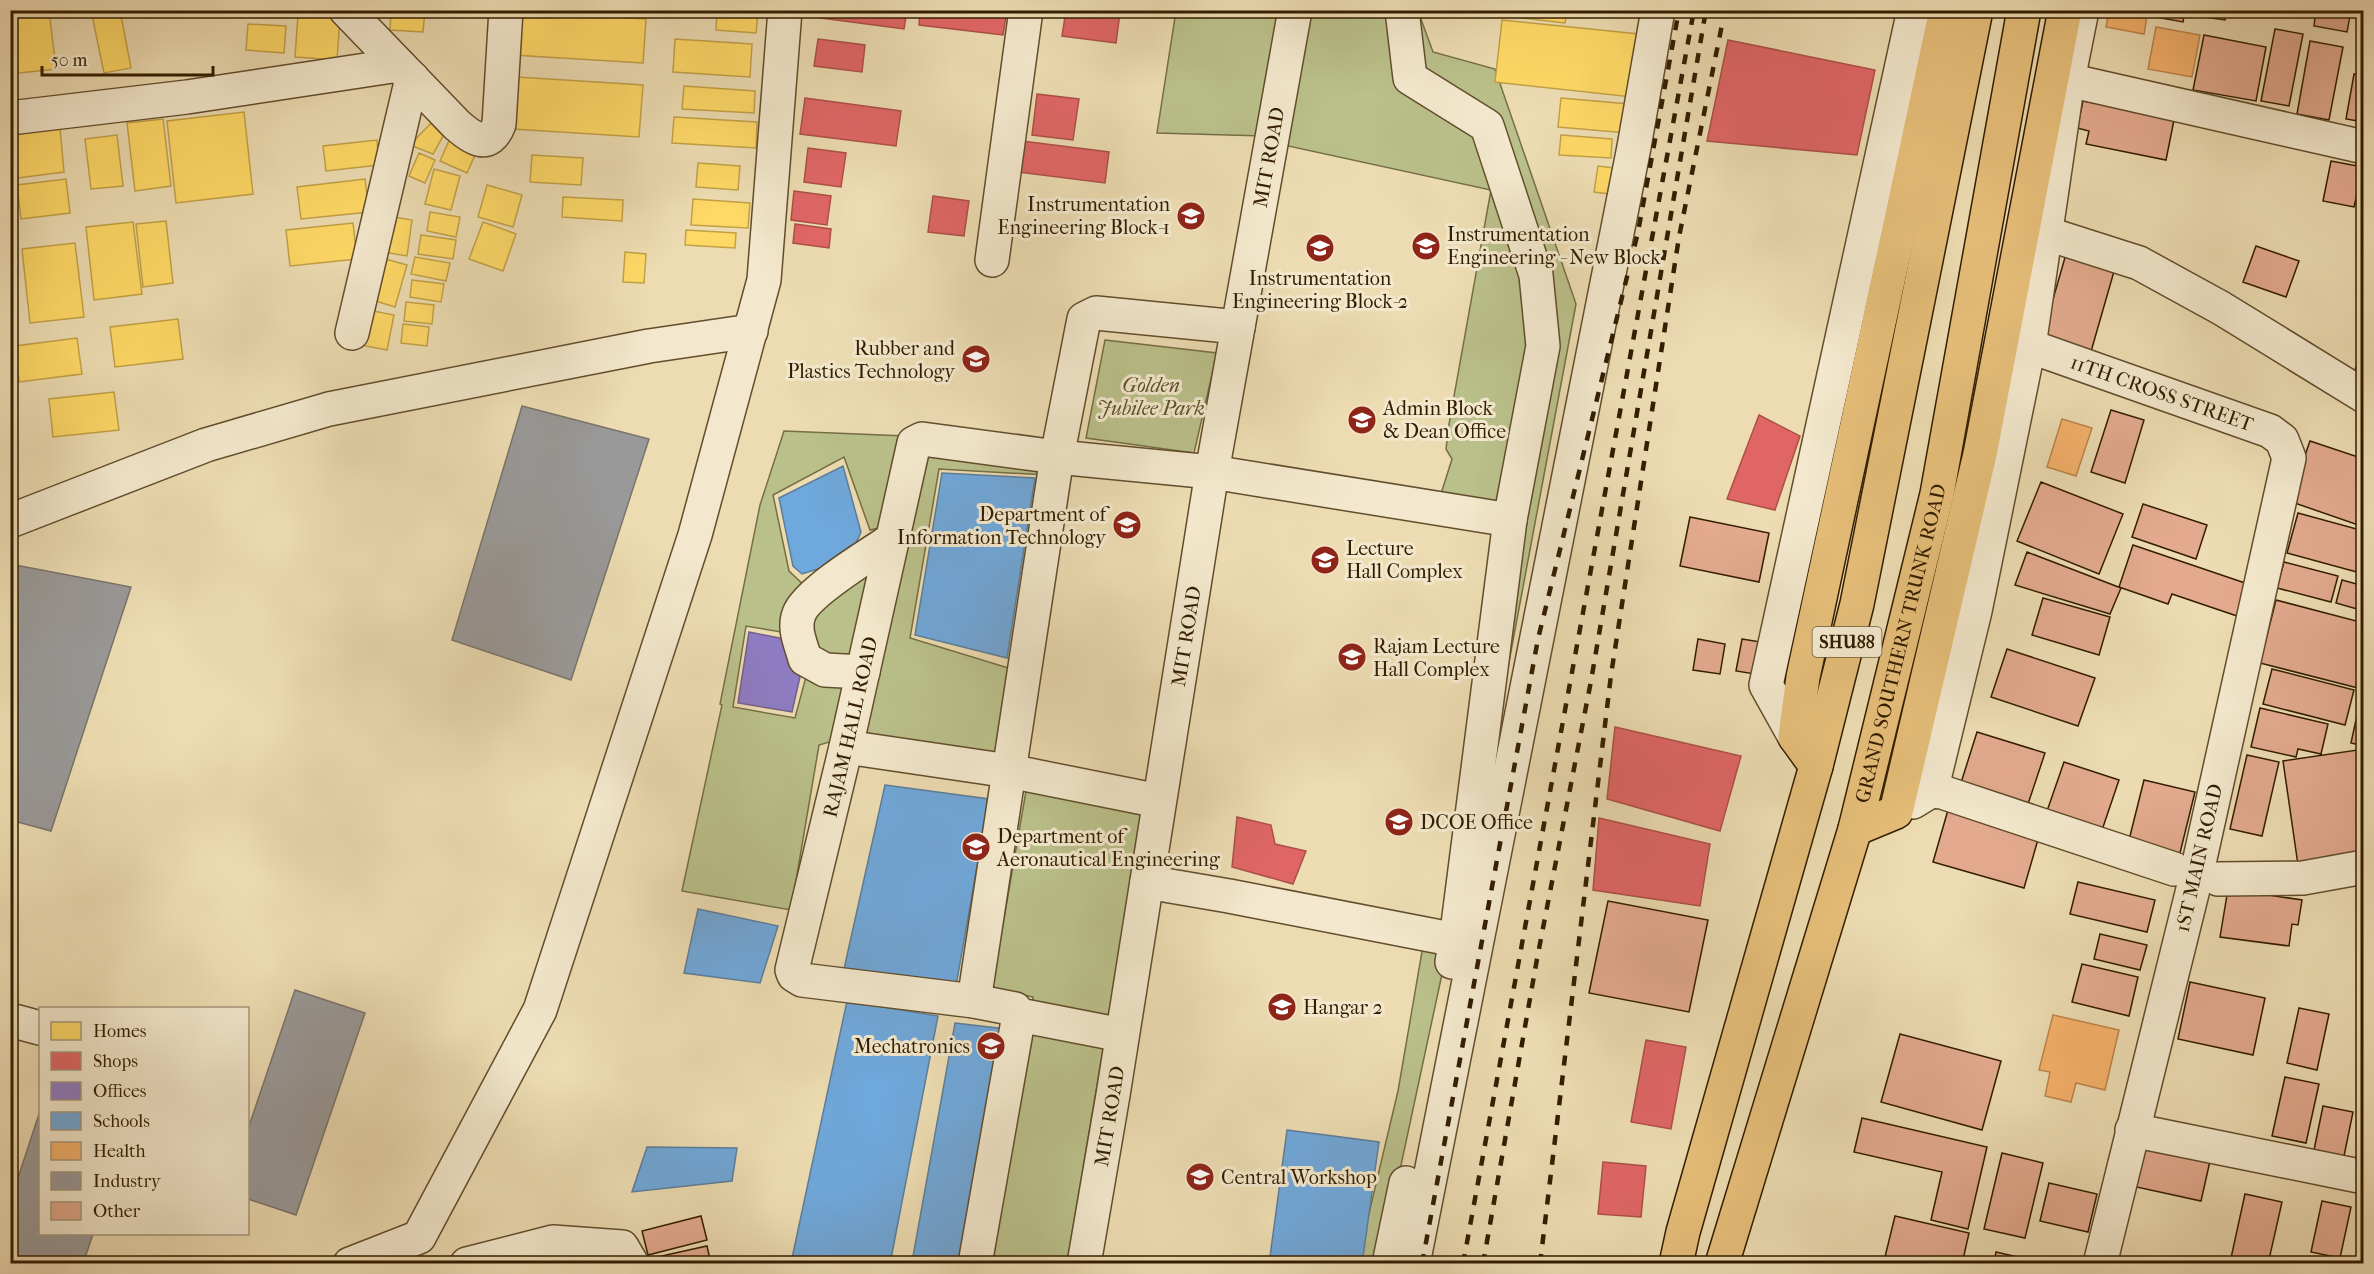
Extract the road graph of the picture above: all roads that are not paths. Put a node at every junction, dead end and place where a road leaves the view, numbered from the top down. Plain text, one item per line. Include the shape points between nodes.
1 (346, 10) edge
2 (506, 10) edge
3 (785, 10) edge
4 (1026, 10) edge
5 (1295, 10) edge
6 (1402, 10) edge
7 (1658, 10) edge
8 (1914, 10) edge
9 (1946, 10) edge
10 (1976, 10) edge
11 (2024, 10) edge
12 (2065, 10) edge
13 (2082, 10) edge
14 (406, 71) junction
15 (2068, 80) junction
16 (10, 118) edge
17 (2364, 147) edge
18 (2045, 233) junction
19 (992, 260) dead end
20 (1238, 327) junction
21 (752, 332) junction
22 (352, 333) dead end
23 (2029, 346) junction
24 (2364, 396) edge
25 (2288, 451) joint
26 (1057, 457) junction
27 (1212, 472) junction
28 (1510, 520) junction
29 (10, 522) edge
30 (893, 539) junction
31 (863, 672) junction
32 (1795, 737) junction
33 (846, 747) junction
34 (1816, 766) junction
35 (1009, 771) junction
36 (1931, 791) junction
37 (1159, 801) junction
38 (1896, 812) junction
39 (1855, 829) junction
40 (2364, 867) edge
41 (2174, 869) dead end
42 (2217, 879) dead end
43 (1147, 882) junction
44 (1456, 940) junction
45 (974, 1001) junction
46 (1019, 1014) junction
47 (10, 1020) edge
48 (39, 1028) edge
49 (1122, 1035) junction
50 (2132, 1130) junction
51 (2364, 1177) edge
52 (350, 1263) edge
53 (469, 1263) edge
54 (632, 1263) edge
55 (975, 1263) edge
56 (1084, 1263) edge
57 (1389, 1263) edge
58 (1413, 1263) edge
59 (1676, 1263) edge
60 (1722, 1263) edge
61 (2100, 1263) edge

1 - 14 street
2 - 14 street via 496,133 484,140 468,135
3 - 21 street via 764,280
4 - 19 street
5 - 20 street, MIT ROAD
6 - 28 street via 1410,78 1487,126 1536,275 1543,346
7 - 58 street
8 - 32 street via 1766,685
9 - 32 main road via 1803,677
10 - 34 main road, SHU88 via 1857,604
11 - 39 main road, GRAND SOUTHERN TRUNK ROAD / SHU88 via 1937,494
12 - 38 main road via 1980,454
13 - 15 street
14 - 16 street
14 - 22 street
15 - 17 street
15 - 18 street
18 - 23 street
18 - 24 street via 2139,263 2222,308
20 - 26 street via 1089,315 1082,325
20 - 27 street, MIT ROAD
21 - 29 street via 649,346 329,409 206,445
21 - 52 street via 695,535 540,1010 418,1237
23 - 25 street, 11TH CROSS STREET via 2270,431
23 - 36 street via 1975,611
25 - 50 street, 1ST MAIN ROAD via 2195,881
26 - 27 street, RAJAM HALL ROAD
26 - 30 street, RAJAM HALL ROAD via 918,440 912,446
26 - 35 street
27 - 28 street, RAJAM HALL ROAD
27 - 37 street, MIT ROAD
28 - 44 street
30 - 31 street, RAJAM HALL ROAD
30 - 31 street via 824,585 799,612 796,630 806,659 825,670
31 - 33 street, RAJAM HALL ROAD
32 - 34 main road
33 - 35 street
33 - 45 street, RAJAM HALL ROAD via 793,965 794,975 802,980
34 - 59 main road, SHU88
35 - 37 street
35 - 45 street
36 - 38 street
36 - 41 street
37 - 43 street, MIT ROAD
38 - 39 main road
39 - 60 main road, GRAND SOUTHERN TRUNK ROAD / SHU88
40 - 42 street via 2303,878
43 - 44 street
43 - 49 street, MIT ROAD
44 - 57 street
45 - 46 street, RAJAM HALL ROAD via 1015,1009
46 - 49 street, RAJAM HALL ROAD
46 - 55 street
47 - 48 street
49 - 56 street, MIT ROAD
50 - 51 street
50 - 61 street, 1ST MAIN ROAD
53 - 54 street via 553,1242 622,1247

